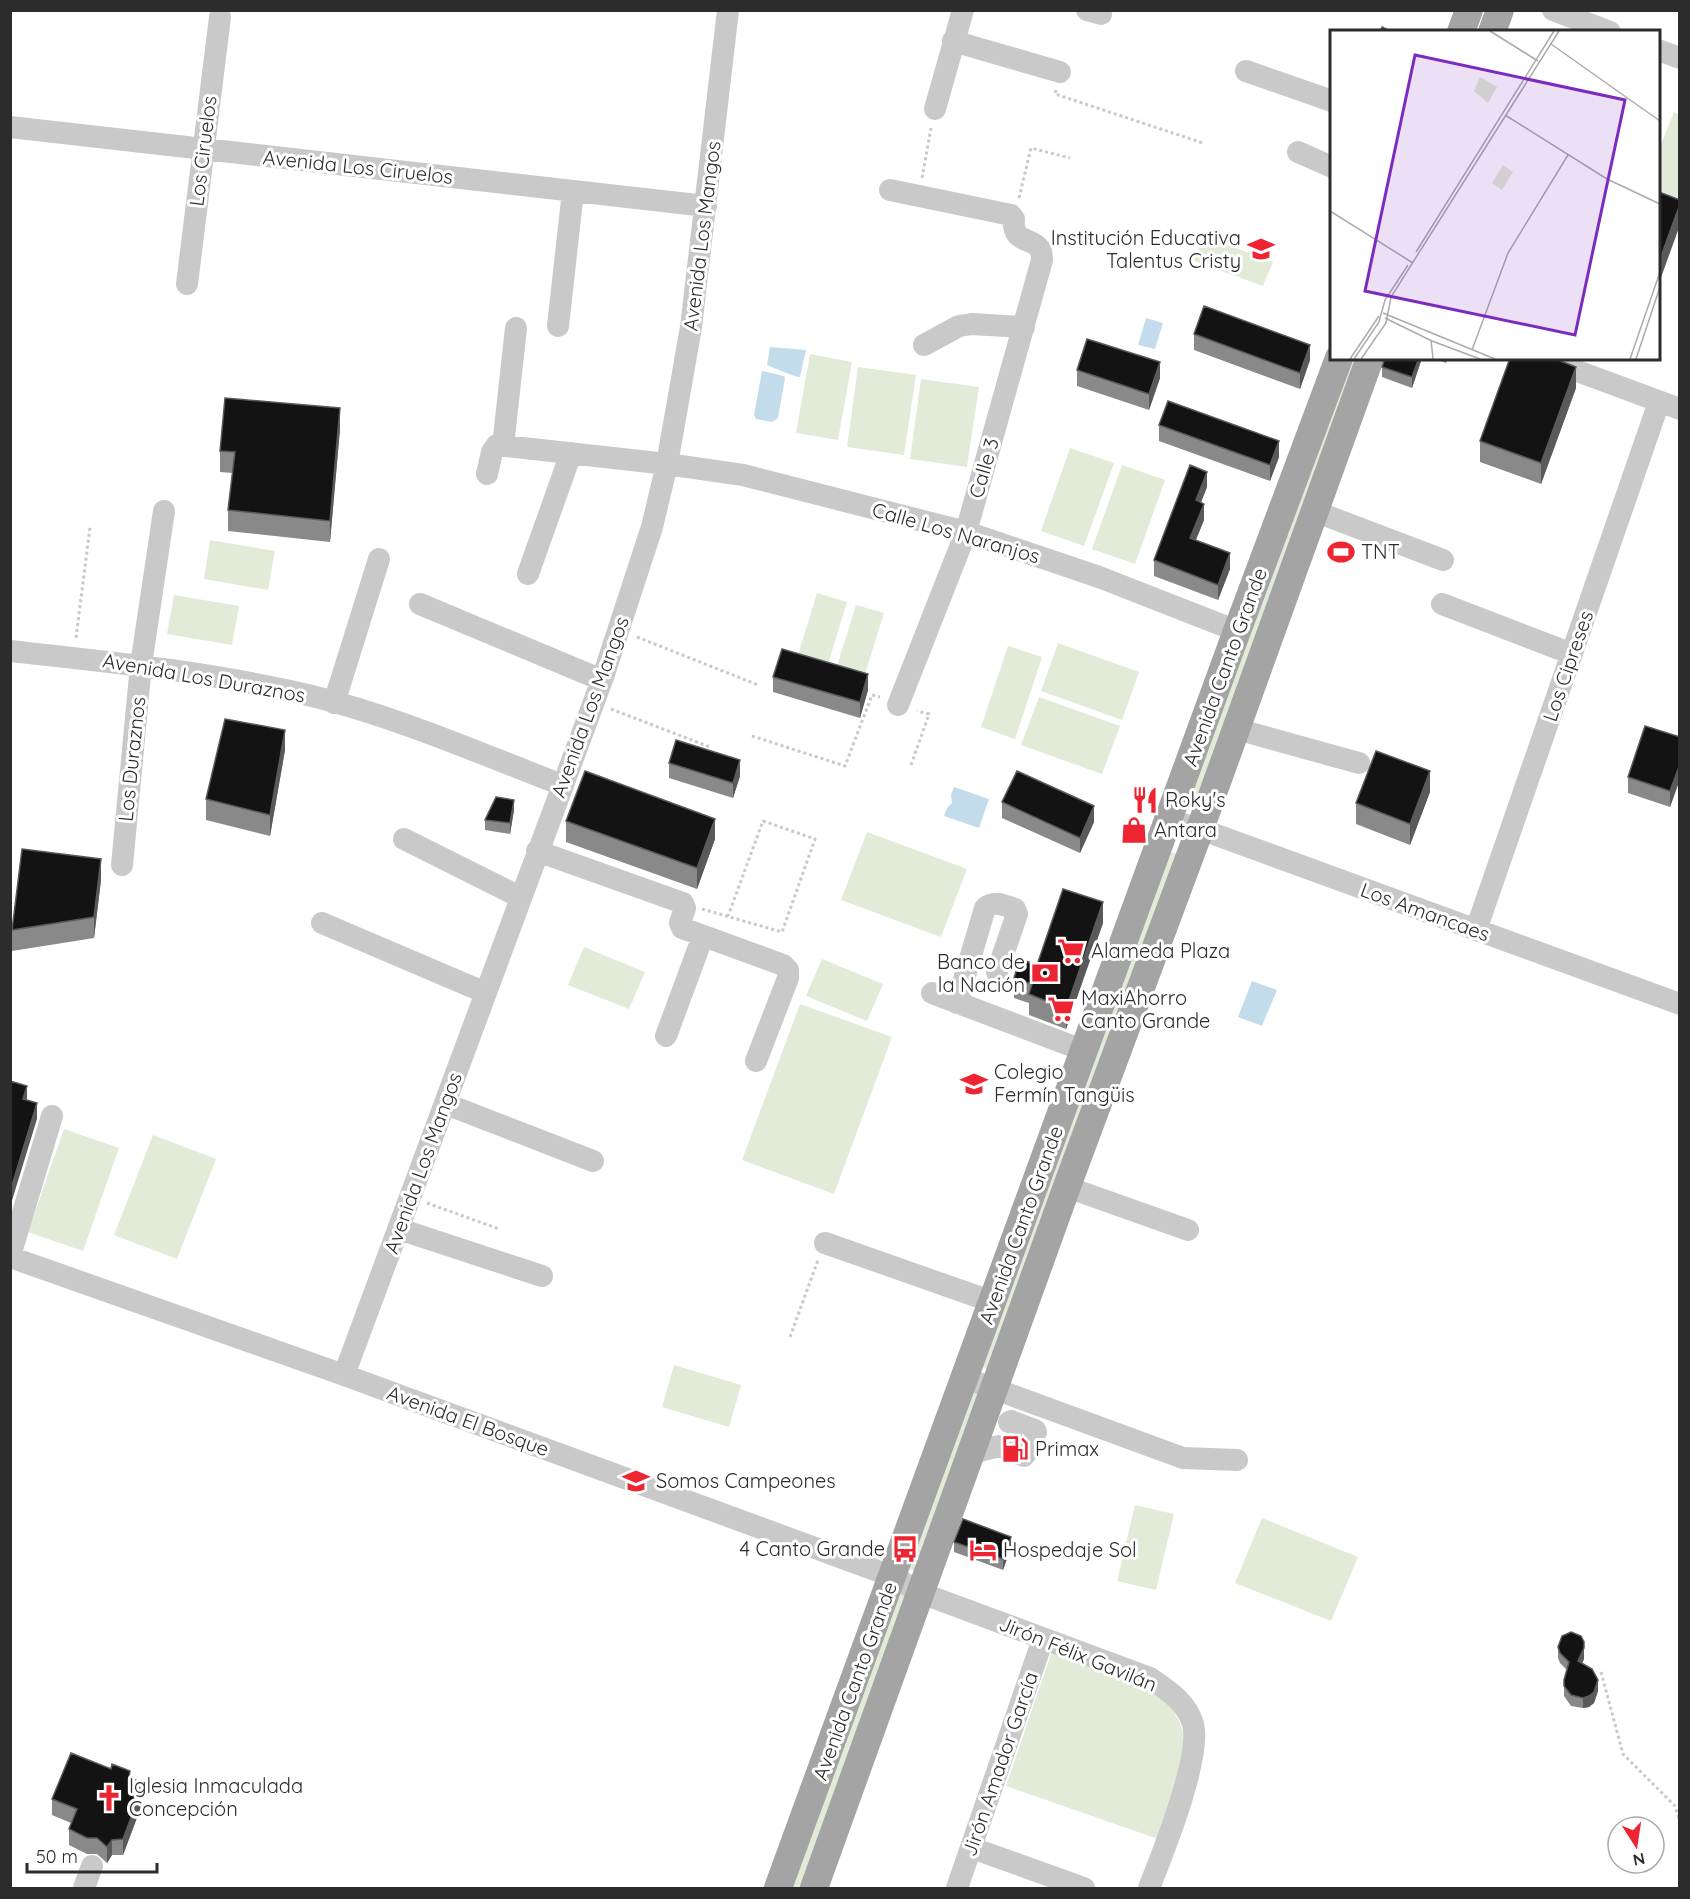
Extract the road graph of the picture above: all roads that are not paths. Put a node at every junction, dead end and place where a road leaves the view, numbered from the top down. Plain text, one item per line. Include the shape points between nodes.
1 (728, 10) edge
2 (963, 10) edge
3 (1469, 10) edge
4 (1553, 10) edge
5 (220, 17) dead end
6 (1603, 23) edge
7 (1462, 30) edge
8 (953, 41) junction
9 (1660, 50) edge
10 (1680, 58) edge
11 (1246, 71) dead end
12 (1060, 72) road end
13 (1330, 100) edge
14 (935, 109) road end
15 (10, 127) edge
16 (203, 149) junction
17 (1298, 152) dead end
18 (1330, 166) edge
19 (890, 190) dead end
20 (573, 191) junction
21 (706, 206) junction
22 (187, 284) dead end
23 (558, 326) dead end
24 (1024, 327) junction
25 (516, 328) dead end
26 (924, 345) dead end
27 (1338, 360) edge
28 (1369, 360) edge
29 (1547, 360) edge
30 (1670, 405) edge
31 (503, 446) junction
32 (571, 453) junction
33 (667, 464) junction
34 (487, 474) dead end
35 (164, 511) dead end
36 (1314, 512) junction
37 (966, 532) junction
38 (379, 559) dead end
39 (1443, 561) dead end
40 (528, 574) dead end
41 (420, 604) dead end
42 (1442, 604) dead end
43 (1237, 631) junction
44 (10, 651) edge
45 (1572, 654) junction
46 (141, 665) junction
47 (602, 680) junction
48 (334, 703) junction
49 (898, 705) road end
50 (1236, 729) junction
51 (1359, 763) dead end
52 (562, 784) junction
53 (1170, 820) junction
54 (1200, 830) junction
55 (404, 839) dead end
56 (537, 851) junction
57 (122, 865) dead end
58 (520, 897) junction
59 (322, 922) dead end
60 (1476, 930) junction
61 (704, 936) junction
62 (997, 972) dead end
63 (486, 993) junction
64 (932, 993) dead end
65 (957, 1003) junction
66 (1680, 1004) edge
67 (666, 1036) dead end
68 (1085, 1051) junction
69 (756, 1061) dead end
70 (446, 1104) junction
71 (52, 1116) dead end
72 (593, 1161) dead end
73 (1067, 1187) junction
74 (399, 1229) junction
75 (1188, 1230) dead end
76 (825, 1243) road end
77 (10, 1256) edge
78 (543, 1276) dead end
79 (993, 1302) junction
80 (344, 1376) junction
81 (965, 1378) junction
82 (1005, 1394) junction
83 (971, 1453) junction
84 (1236, 1460) dead end
85 (894, 1576) junction
86 (921, 1593) junction
87 (1043, 1639) junction
88 (972, 1848) junction
89 (92, 1866) dead end
90 (84, 1888) edge
91 (778, 1888) edge
92 (814, 1888) edge
93 (957, 1888) edge
94 (1084, 1888) edge
95 (1149, 1888) edge

1 - 21 street, Avenida Los Mangos
2 - 8 street
3 - 7 main road
4 - 6 street
5 - 16 street, Los Ciruelos
8 - 12 street
8 - 14 street
9 - 10 street
11 - 13 street
15 - 16 street, Avenida Los Ciruelos
16 - 20 street, Avenida Los Ciruelos
16 - 22 street, Los Ciruelos
17 - 18 street
19 - 24 street, Calle 3 via 1011,215 1015,234 1042,253
20 - 21 street, Avenida Los Ciruelos
20 - 23 street
21 - 33 street, Avenida Los Mangos via 692,327
24 - 26 street via 959,326
24 - 37 street, Calle 3
25 - 31 street
27 - 43 main road, Avenida Canto Grande
28 - 36 main road, Avenida Canto Grande
29 - 30 street
30 - 45 street, Los Cipreses
31 - 32 street, Calle Los Naranjos
31 - 34 street via 497,445 492,452
32 - 33 street, Calle Los Naranjos
32 - 40 street
33 - 37 street, Calle Los Naranjos via 743,476
33 - 47 street, Avenida Los Mangos via 652,527
35 - 46 street, Los Duraznos
36 - 39 street
36 - 50 main road, Avenida Canto Grande
37 - 43 street, Calle Los Naranjos via 1099,577
37 - 49 street, Calle 3
38 - 48 street
41 - 47 street
42 - 45 street
43 - 53 main road, Avenida Canto Grande
44 - 46 street, Avenida Los Duraznos
45 - 60 street, Los Cipreses
46 - 48 street, Avenida Los Duraznos via 238,680
46 - 57 street, Los Duraznos
47 - 52 street, Avenida Los Mangos
48 - 52 street, Avenida Los Duraznos
50 - 51 street
50 - 54 main road, Avenida Canto Grande
52 - 56 street, Avenida Los Mangos
53 - 54 street, Los Amancaes
53 - 68 main road, Avenida Canto Grande
54 - 60 street, Los Amancaes
54 - 73 main road, Avenida Canto Grande
55 - 58 street
56 - 58 street, Avenida Los Mangos
56 - 61 street via 683,903 682,928
58 - 63 street, Avenida Los Mangos
59 - 63 street
60 - 66 street, Los Amancaes
61 - 67 street
61 - 69 street via 788,970
62 - 65 street via 1017,914 1015,909 990,903
63 - 70 street, Avenida Los Mangos
64 - 65 street
65 - 68 street
68 - 79 main road, Avenida Canto Grande
70 - 72 street
70 - 74 street, Avenida Los Mangos
71 - 77 street
73 - 75 street
73 - 82 main road, Avenida Canto Grande
74 - 78 street
74 - 80 street, Avenida Los Mangos
76 - 79 street
77 - 80 street, Avenida El Bosque
79 - 81 main road, Avenida Canto Grande
80 - 85 street, Avenida El Bosque
81 - 82 street
81 - 85 main road, Avenida Canto Grande
82 - 83 main road, Avenida Canto Grande
82 - 83 street via 1016,1437
82 - 84 street via 1182,1458
83 - 86 main road, Avenida Canto Grande
85 - 86 street, Avenida El Bosque
85 - 91 main road, Avenida Canto Grande
86 - 87 street, Jirón Félix Gavilán
86 - 92 main road, Avenida Canto Grande
87 - 88 street, Jirón Amador García
87 - 95 street, Jirón Félix Gavilán via 1150,1678 1177,1697 1193,1725 1192,1756 1173,1826
88 - 93 street, Jirón Amador García
88 - 94 street
89 - 90 street

